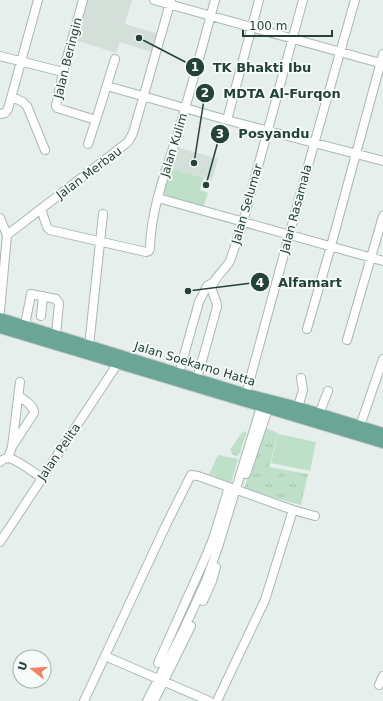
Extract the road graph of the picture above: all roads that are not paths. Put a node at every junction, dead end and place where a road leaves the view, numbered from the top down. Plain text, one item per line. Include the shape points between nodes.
1 (38, 0) edge
2 (83, 0) edge
3 (154, 0) edge
4 (215, 0) edge
5 (259, 0) edge
6 (303, 0) edge
7 (355, 0) edge
8 (171, 2) edge
9 (211, 16) junction
10 (252, 27) junction
11 (293, 39) junction
12 (340, 51) junction
13 (383, 54) edge
14 (0, 56) edge
15 (115, 59) dead end
16 (21, 62) junction
17 (382, 64) edge
18 (63, 72) junction
19 (107, 86) junction
20 (12, 97) junction
21 (144, 97) junction
22 (185, 108) junction
23 (0, 114) edge
24 (96, 120) junction
25 (227, 120) junction
26 (268, 131) junction
27 (88, 144) dead end
28 (314, 144) junction
29 (45, 150) dead end
30 (356, 154) junction
31 (383, 161) edge
32 (158, 198) junction
33 (41, 209) junction
34 (103, 214) dead end
35 (383, 216) edge
36 (0, 218) edge
37 (243, 222) junction
38 (7, 235) junction
39 (290, 235) junction
40 (100, 242) junction
41 (331, 246) junction
42 (371, 258) junction
43 (383, 261) edge
44 (214, 282) junction
45 (43, 296) junction
46 (0, 311) edge
47 (41, 316) dead end
48 (0, 318) edge
49 (25, 325) junction
50 (0, 328) edge
51 (307, 329) dead end
52 (56, 335) junction
53 (347, 340) dead end
54 (89, 346) junction
55 (383, 359) edge
56 (118, 362) junction
57 (179, 373) junction
58 (301, 378) dead end
59 (197, 379) junction
60 (20, 382) dead end
61 (328, 391) dead end
62 (246, 394) junction
63 (19, 396) junction
64 (298, 407) junction
65 (265, 408) junction
66 (319, 414) junction
67 (360, 426) junction
68 (383, 433) edge
69 (383, 443) edge
70 (12, 447) junction
71 (8, 458) junction
72 (0, 462) edge
73 (42, 478) junction
74 (235, 489) junction
75 (293, 510) junction
76 (315, 516) dead end
77 (0, 542) edge
78 (217, 547) junction
79 (198, 577) junction
80 (206, 581) junction
81 (174, 627) junction
82 (183, 631) junction
83 (105, 656) junction
84 (158, 663) dead end
85 (383, 676) edge
86 (161, 680) junction
87 (379, 685) dead end
88 (84, 701) edge
89 (147, 701) edge
90 (154, 701) edge
91 (208, 701) edge
92 (217, 701) edge

1 - 16 street
2 - 18 street, Jalan Beringin
3 - 8 street
4 - 9 street, Jalan Kulim
5 - 10 street
6 - 11 street, Jalan Selumar
7 - 12 street, Jalan Rasamala
8 - 9 street
8 - 21 street, Jalan Merbau
9 - 10 street
9 - 22 street, Jalan Kulim
10 - 11 street
10 - 25 street
11 - 12 street
11 - 26 street, Jalan Selumar
12 - 17 street
12 - 28 street, Jalan Rasamala
13 - 17 street
14 - 16 street
15 - 19 street
16 - 18 street
16 - 20 street
17 - 30 street
18 - 24 street, Jalan Beringin via 57,108
19 - 21 street
19 - 24 street
20 - 23 street via 7,111
20 - 29 street via 27,106
21 - 22 street
21 - 33 street, Jalan Merbau via 128,142
22 - 25 street
22 - 32 street, Jalan Kulim
24 - 27 street
25 - 26 street
26 - 28 street
26 - 37 street, Jalan Selumar
28 - 30 street
28 - 39 street, Jalan Rasamala
30 - 31 street
30 - 41 street
32 - 37 street
32 - 40 street, Jalan Kulim via 149,251
33 - 38 street, Jalan Merbau
33 - 40 street via 50,230
34 - 40 street
35 - 42 street
36 - 38 street
37 - 39 street
37 - 44 street, Jalan Selumar via 230,261
38 - 46 street
39 - 41 street
39 - 62 street, Jalan Rasamala
40 - 54 street
41 - 42 street
41 - 51 street
42 - 43 street
42 - 53 street
44 - 57 street, Jalan Selumar via 207,286 199,302
44 - 59 street via 212,290 217,307
45 - 47 street
45 - 49 street via 30,296
45 - 52 street via 59,301
48 - 49 main road, Jalan Soekarno Hatta
49 - 52 main road, Jalan Soekarno Hatta
50 - 56 main road, Jalan Soekarno Hatta
52 - 54 main road, Jalan Soekarno Hatta
54 - 57 main road, Jalan Soekarno Hatta
55 - 67 street
56 - 65 main road, Jalan Soekarno Hatta
56 - 73 street, Jalan Pelita
57 - 59 main road, Jalan Soekarno Hatta
58 - 64 street via 303,390
59 - 62 main road, Jalan Soekarno Hatta
60 - 63 street
61 - 66 street
62 - 64 main road, Jalan Soekarno Hatta
63 - 70 street
63 - 70 street via 32,406 34,413
64 - 66 main road, Jalan Soekarno Hatta
65 - 69 main road, Jalan Soekarno Hatta
65 - 74 street
66 - 67 main road, Jalan Soekarno Hatta
67 - 68 main road, Jalan Soekarno Hatta
70 - 71 street
71 - 72 street
71 - 73 street
73 - 77 street, Jalan Pelita
74 - 75 street
74 - 78 street
74 - 83 street via 194,475 189,478
75 - 76 street
75 - 92 street via 265,600
78 - 79 street
78 - 80 street
78 - 86 street via 212,581 186,638
79 - 80 street
79 - 81 street
80 - 82 street
81 - 82 street
81 - 84 street
82 - 86 street
83 - 86 street
83 - 88 street
85 - 87 street
86 - 89 street
86 - 90 street
86 - 91 street

